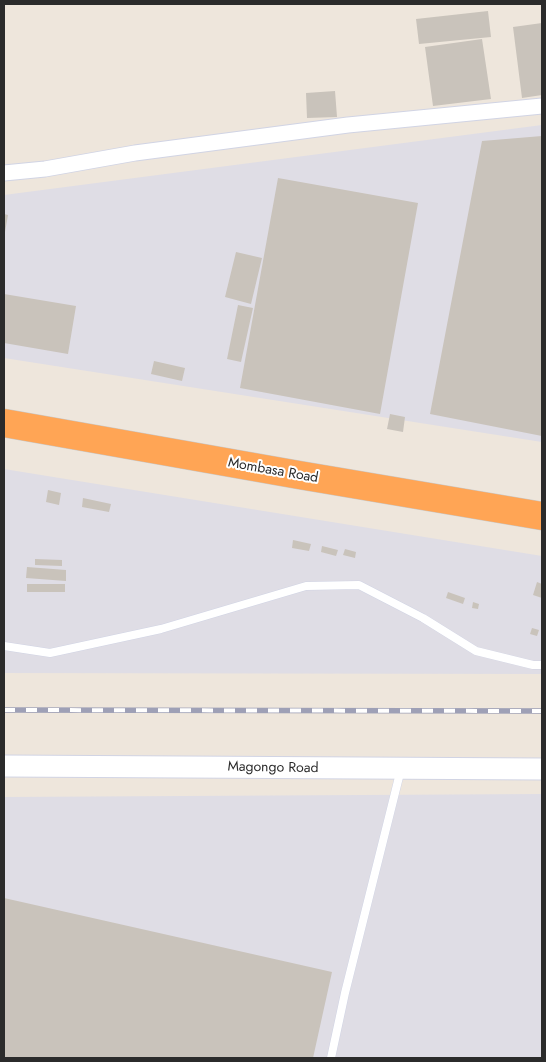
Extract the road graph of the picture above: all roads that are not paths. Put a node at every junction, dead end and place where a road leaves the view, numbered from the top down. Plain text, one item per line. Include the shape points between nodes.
1 (542, 106) edge
2 (4, 173) edge
3 (4, 423) edge
4 (542, 516) edge
5 (4, 646) edge
6 (542, 665) edge
7 (4, 766) edge
8 (401, 769) junction
9 (542, 769) edge
10 (331, 1058) edge

1 - 2 street via 348,125
3 - 4 highway, Mombasa Road
5 - 6 lane via 50,653 161,629 306,586 359,586 423,618 476,651
7 - 8 street, Magongo Road
8 - 9 street, Magongo Road
8 - 10 lane via 344,993

